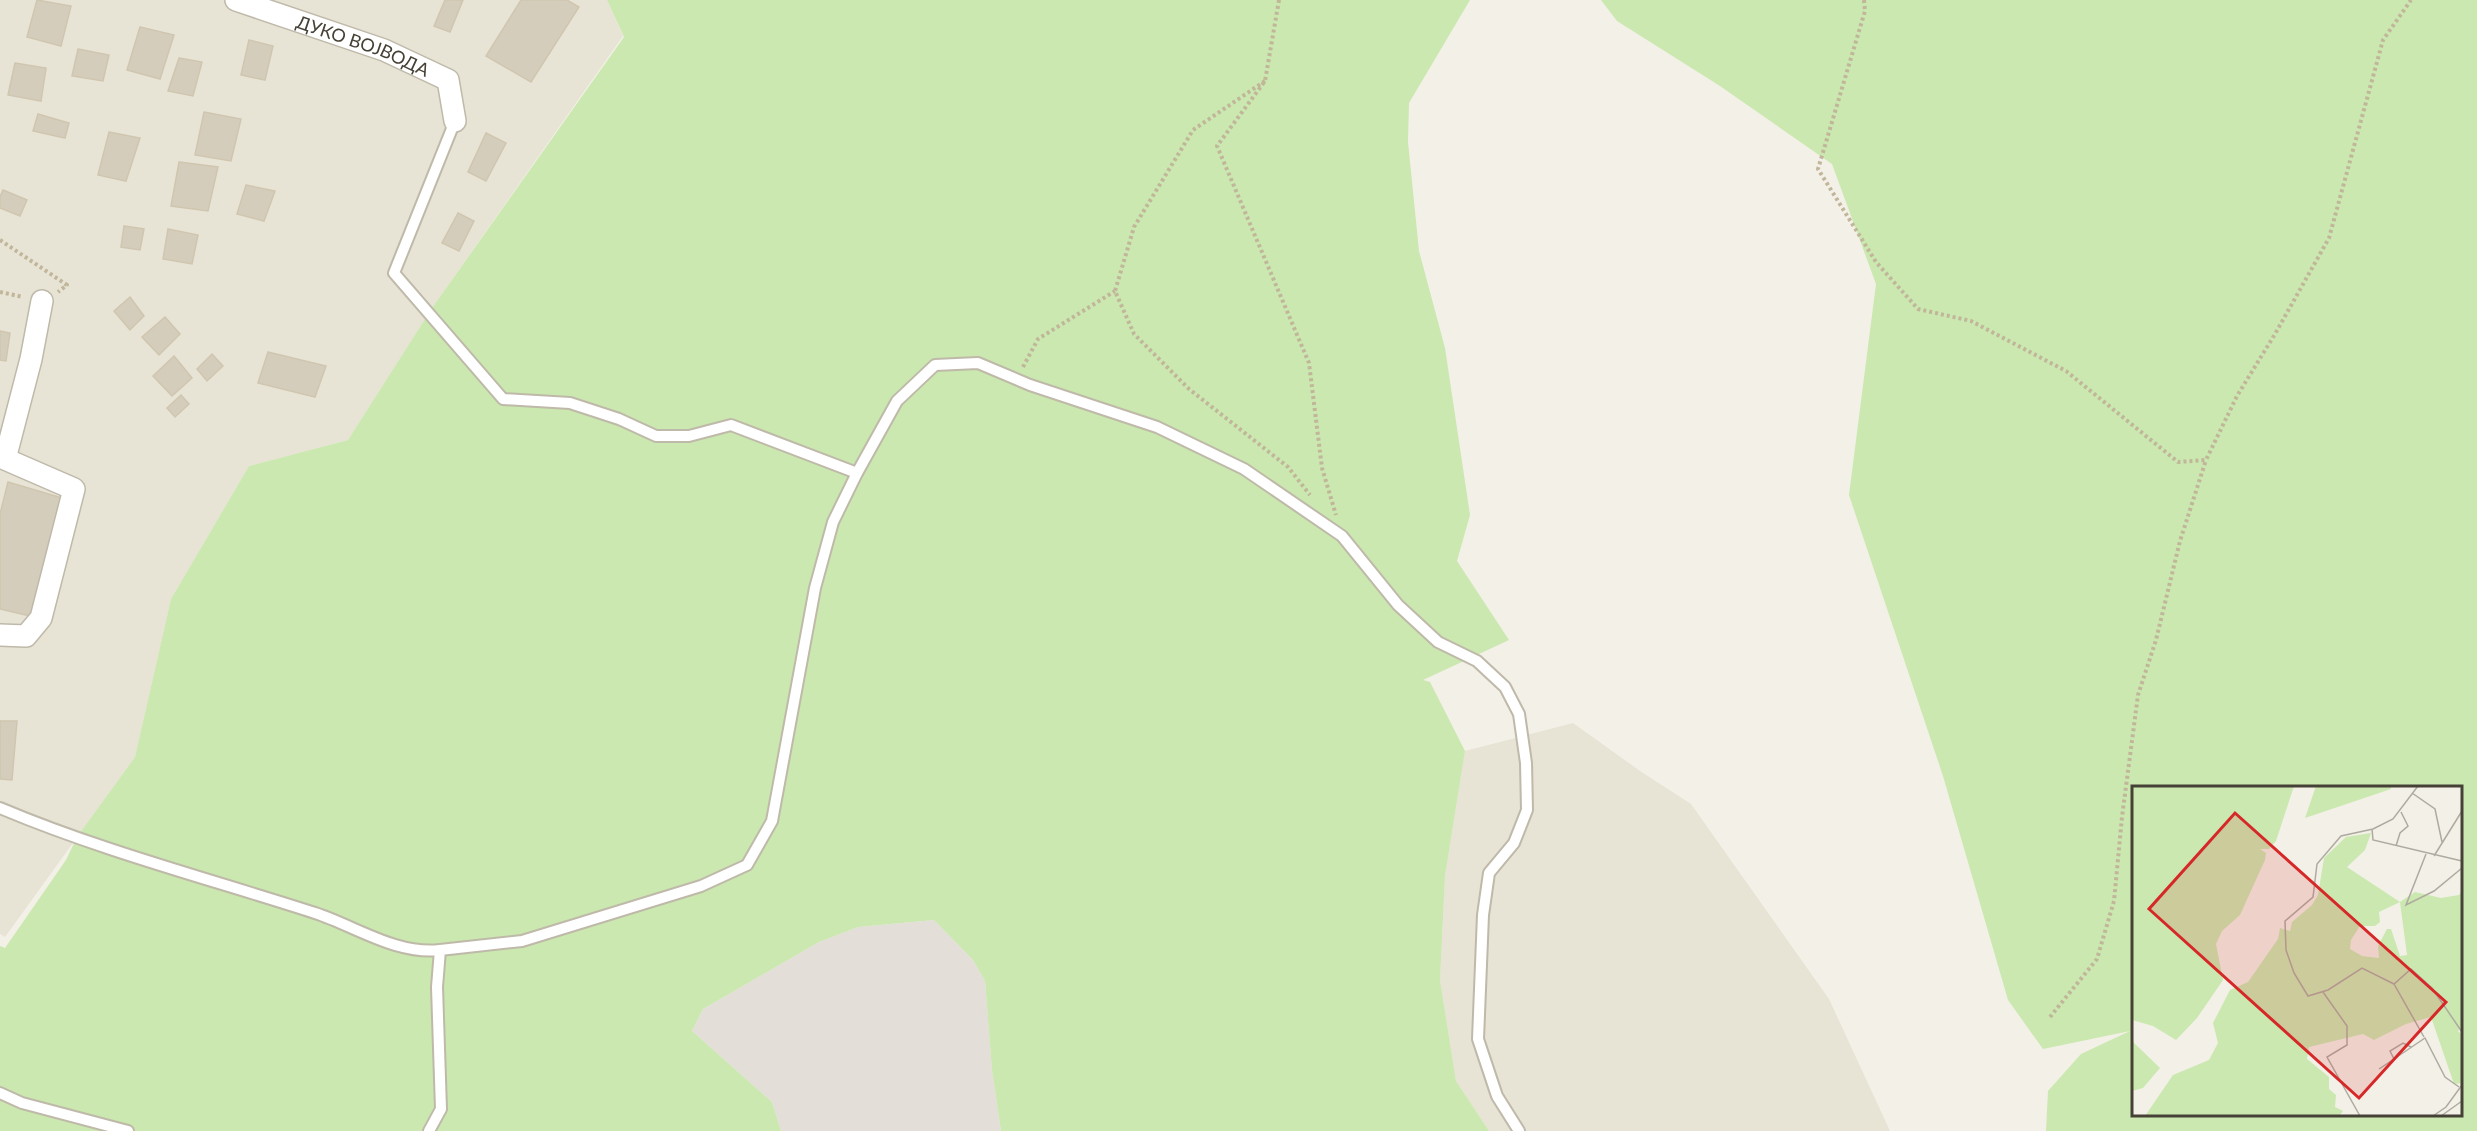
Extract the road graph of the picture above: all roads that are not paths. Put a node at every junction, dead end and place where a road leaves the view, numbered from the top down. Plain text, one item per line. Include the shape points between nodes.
1 (236, 0) edge
2 (455, 121) joint
3 (42, 301) road end
4 (3, 468) edge
5 (857, 473) junction
6 (0, 635) edge
7 (0, 808) edge
8 (440, 950) junction
9 (0, 1094) edge
10 (128, 1131) edge
11 (429, 1131) edge
12 (1519, 1131) edge

1 - 2 street, ДУКО ВОЈВОДА via 384,50 448,81
2 - 5 lane via 394,273 503,399 570,403 656,436 688,436 731,425
3 - 4 street
4 - 6 street via 74,489 41,618 26,636
5 - 8 lane via 833,522 815,588 772,821 747,865 701,886 522,941
5 - 12 lane via 897,401 935,365 978,363 1158,427 1244,469 1341,536 1398,605 1438,642 1477,661 1505,687 1519,714 1527,810 1514,843 1489,873 1483,915 1479,1039 1497,1096
7 - 8 lane via 40,825 317,914 393,944 427,952
8 - 11 lane via 437,987 441,1109
9 - 10 lane

